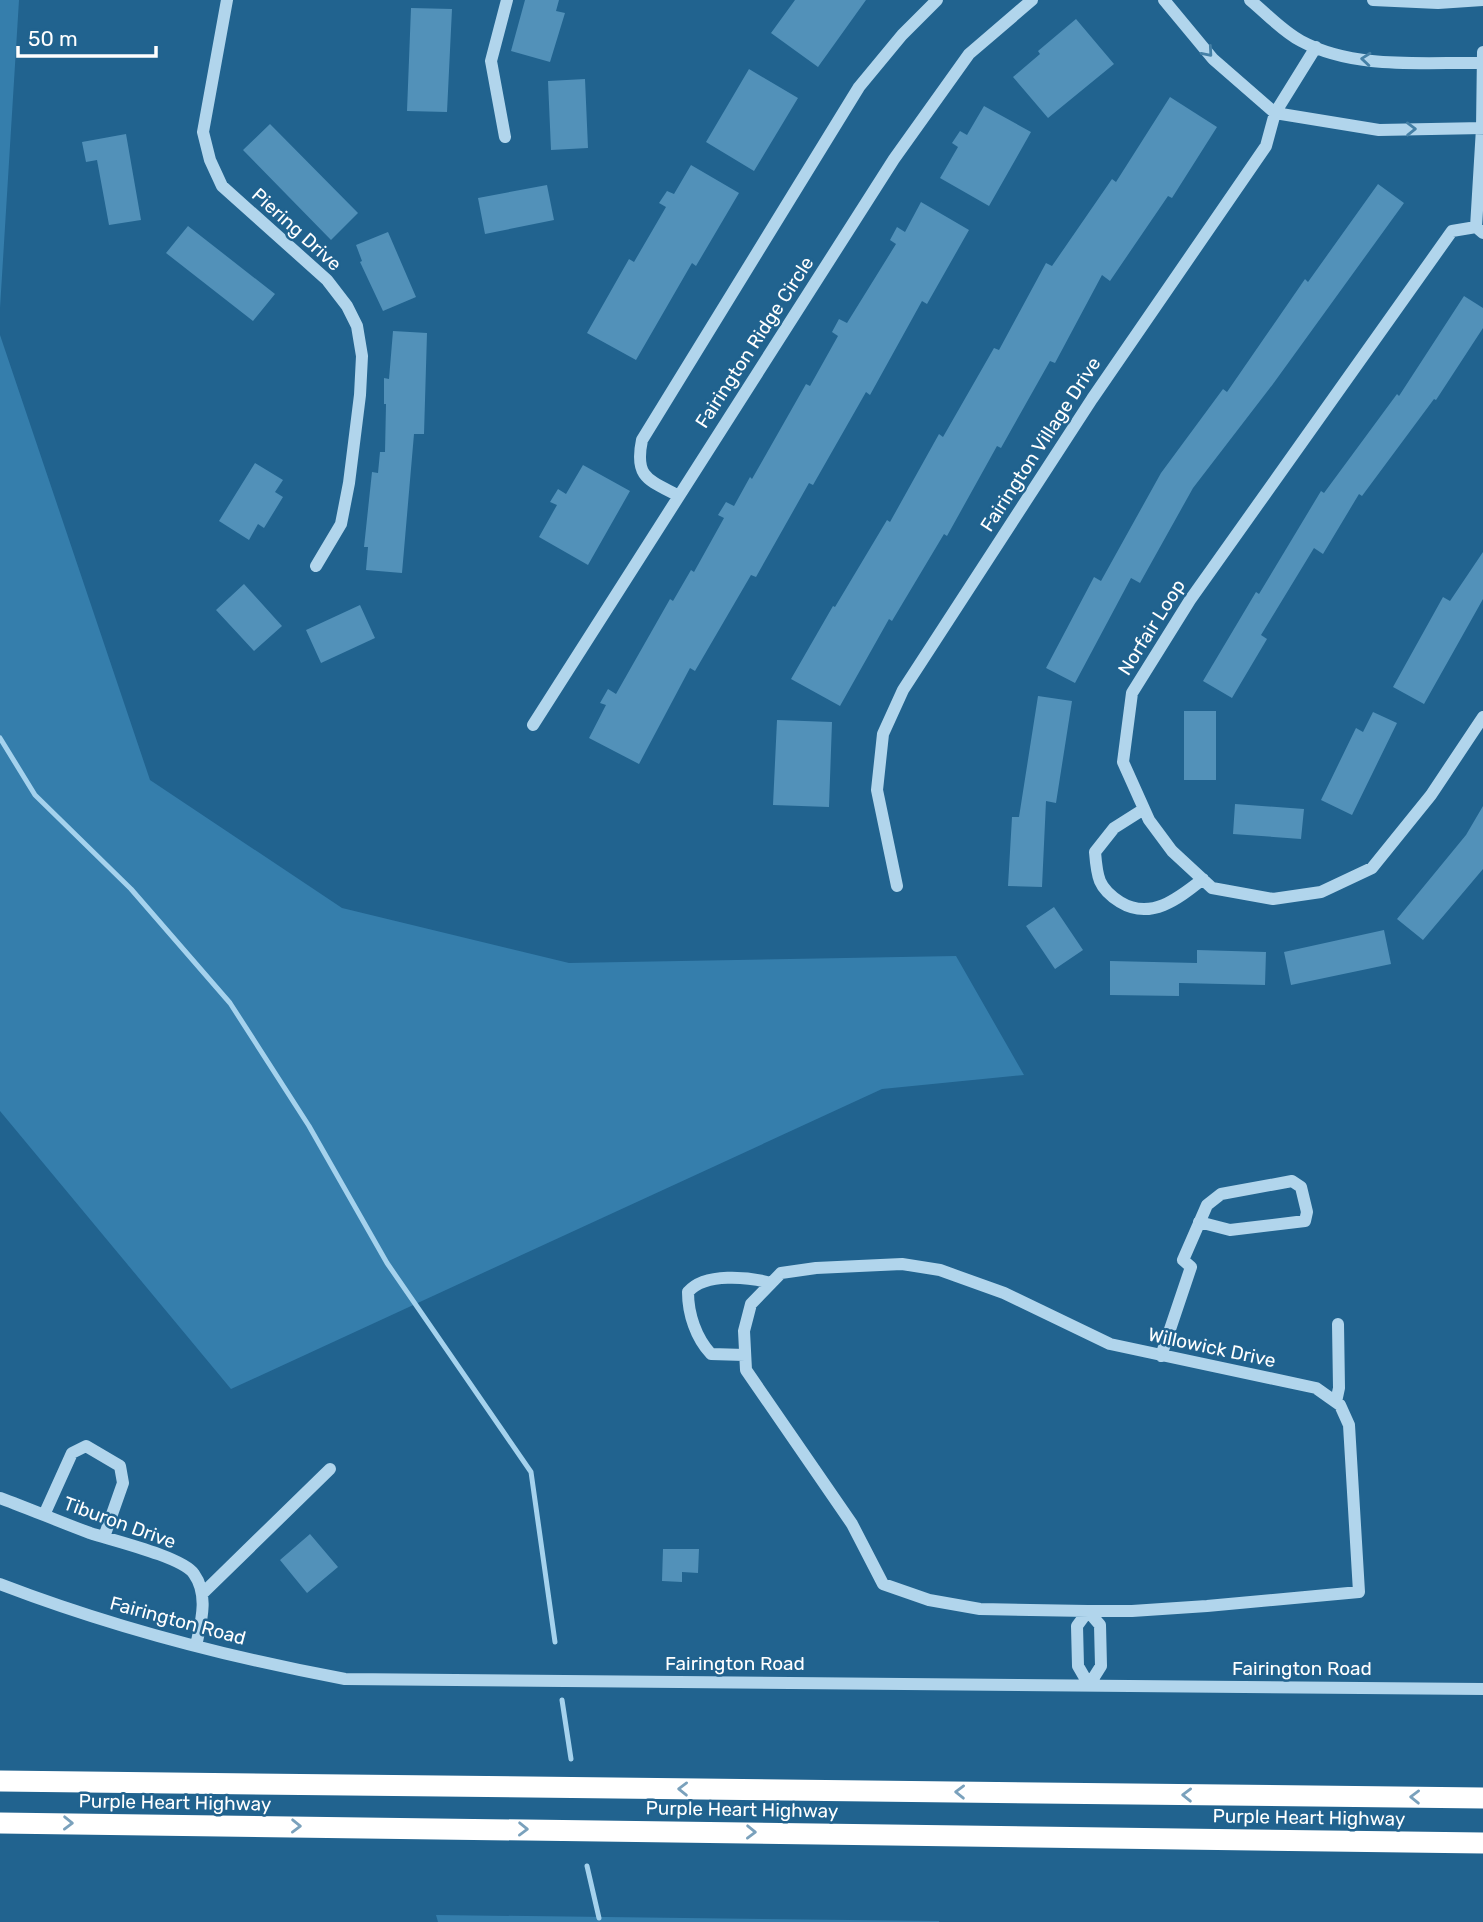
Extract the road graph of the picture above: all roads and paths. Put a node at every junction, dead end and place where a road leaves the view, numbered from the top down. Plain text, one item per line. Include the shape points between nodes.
1 (227, 0) edge
2 (507, 0) edge
3 (937, 0) edge
4 (1032, 0) edge
5 (1164, 0) edge
6 (1250, 0) edge
7 (1373, 0) edge
8 (1483, 0) edge
9 (1316, 47) junction
10 (1483, 52) edge
11 (1483, 63) edge
12 (1275, 113) junction
13 (1482, 128) edge
14 (505, 137) dead end
15 (1479, 230) edge
16 (679, 496) junction
17 (316, 566) dead end
18 (1483, 716) edge
19 (533, 725) dead end
20 (1144, 809) junction
21 (1203, 879) junction
22 (897, 886) dead end
23 (1199, 1222) junction
24 (771, 1283) junction
25 (1338, 1324) dead end
26 (745, 1355) junction
27 (1160, 1356) junction
28 (1336, 1402) junction
29 (330, 1469) dead end
30 (0, 1498) edge
31 (44, 1515) junction
32 (104, 1537) junction
33 (0, 1584) edge
34 (203, 1592) junction
35 (1088, 1611) junction
36 (196, 1646) junction
37 (1089, 1685) junction
38 (1483, 1689) edge
39 (0, 1781) edge
40 (1483, 1798) edge
41 (0, 1823) edge
42 (1483, 1843) edge

1 - 17 street, Piering Drive via 203,132 210,160 222,186 327,280 357,326 362,356 341,524
2 - 14 street via 491,61
3 - 16 street via 859,87 642,440 638,457 642,472
4 - 16 street, Fairington Ridge Circle via 969,54 894,159
5 -> 12 street via 1213,59
6 - 9 street via 1299,40
7 - 8 street
11 -> 9 street via 1407,63 1338,56
9 - 12 street, Fairington Village Drive
10 - 11 street, Norfair Loop
11 - 13 street, Norfair Loop
12 -> 13 street via 1379,130
12 - 22 street, Fairington Village Drive via 1266,146 1091,400 903,690 883,734 877,790
13 - 15 street, Norfair Loop
15 - 20 street, Norfair Loop via 1452,231 1190,600 1132,693 1123,762
16 - 19 street, Fairington Ridge Circle
18 - 21 street, Norfair Loop via 1431,795 1372,868 1321,892 1273,899 1212,888
20 - 21 street, Norfair Loop via 1172,851
20 - 21 street via 1114,828 1095,852 1097,876 1105,892 1131,908 1148,911 1177,900
23 - 23 street via 1207,1205 1221,1194 1292,1181 1301,1187 1307,1212 1305,1221 1230,1230
23 - 27 street via 1183,1260 1191,1266
24 - 26 street, Willowick Drive via 751,1304 744,1331
24 - 26 street via 728,1278 693,1286 688,1292 700,1342 710,1354
24 - 27 street, Willowick Drive via 781,1273 816,1268 902,1264 940,1270 1004,1293 1110,1344
25 - 28 street
26 - 35 street, Willowick Drive via 746,1370 852,1524 883,1584 929,1601 980,1609
27 - 28 street, Willowick Drive via 1316,1388
28 - 35 street, Willowick Drive via 1349,1425 1359,1592
29 - 34 street
30 - 31 street, Tiburon Drive
31 - 32 street, Tiburon Drive
31 - 32 street via 72,1453 86,1446 120,1466 124,1483
32 - 34 street, Tiburon Drive via 193,1571
33 - 36 street, Fairington Road
34 - 36 street
35 - 37 street via 1077,1626 1077,1667
35 - 37 street via 1100,1625 1101,1666
36 - 37 street, Fairington Road via 345,1679
37 - 38 street, Fairington Road
40 -> 39 highway, Purple Heart Highway
41 -> 42 highway, Purple Heart Highway

